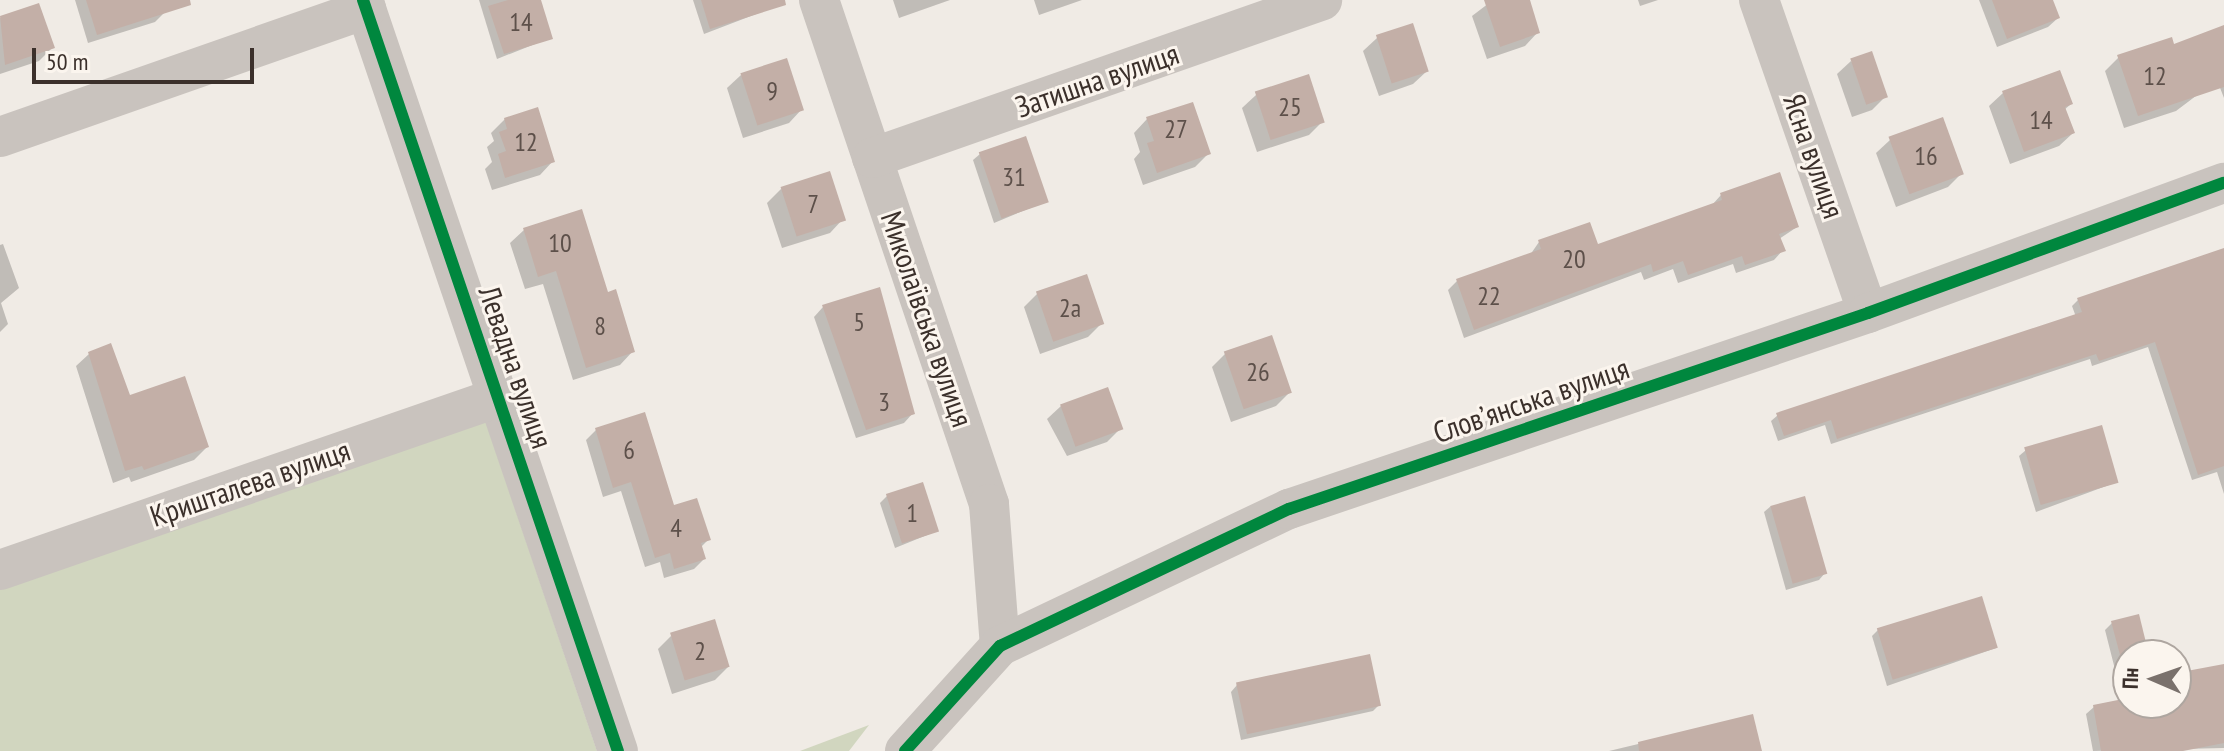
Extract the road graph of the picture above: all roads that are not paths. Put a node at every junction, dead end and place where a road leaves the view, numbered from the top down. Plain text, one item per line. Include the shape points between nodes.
1 (819, 0) edge
2 (1759, 0) edge
3 (364, 4) edge
4 (1297, 5) edge
5 (0, 137) edge
6 (872, 158) junction
7 (2224, 183) edge
8 (1868, 313) junction
9 (499, 397) junction
10 (0, 570) edge
11 (1000, 646) junction
12 (618, 751) edge
13 (905, 751) edge

1 - 6 street, Миколаївська вулиця
2 - 8 street, Ясна вулиця
3 - 5 street
3 - 9 street, Левадна вулиця
4 - 6 street, Затишна вулиця
6 - 11 street, Миколаївська вулиця via 989,504
7 - 8 street, Словʼянська вулиця
8 - 11 street, Словʼянська вулиця via 1289,509
9 - 10 street, Кришталева вулиця
9 - 12 street, Левадна вулиця
11 - 13 street, Словʼянська вулиця

